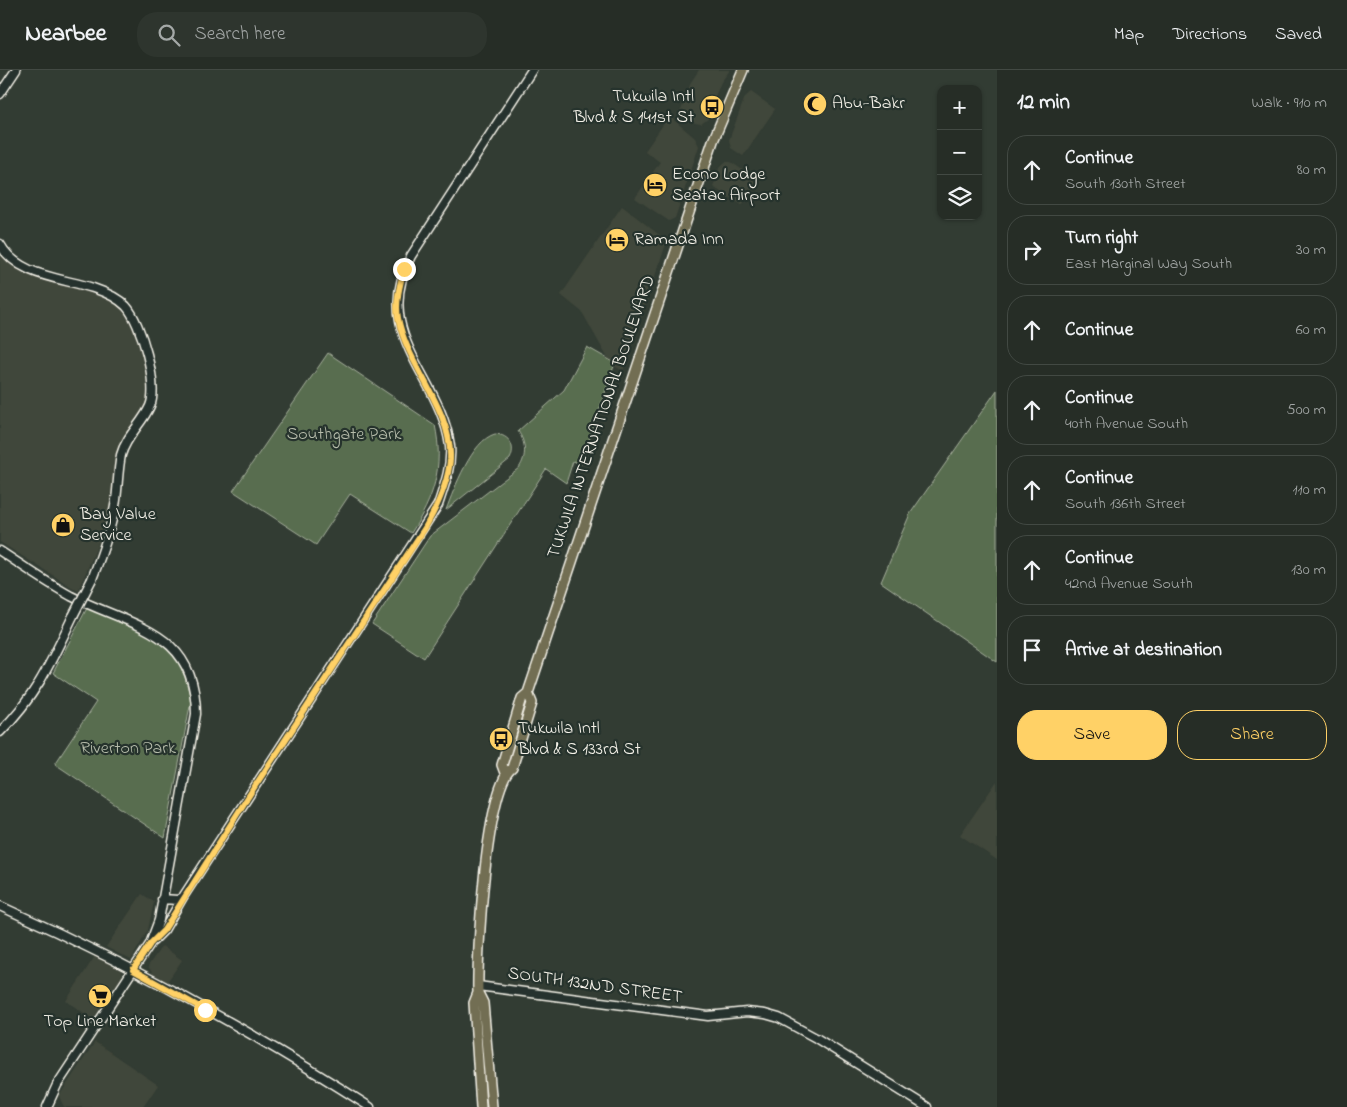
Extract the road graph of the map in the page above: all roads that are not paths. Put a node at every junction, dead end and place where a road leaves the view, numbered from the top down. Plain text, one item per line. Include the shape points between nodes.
1 (16, 70) edge
2 (532, 70) edge
3 (744, 70) edge
4 (0, 94) edge
5 (0, 244) edge
6 (0, 552) edge
7 (0, 732) edge
8 (183, 897) junction
9 (162, 899) junction
10 (0, 906) edge
11 (150, 944) junction
12 (133, 970) junction
13 (478, 990) junction
14 (47, 1107) edge
15 (370, 1107) edge
16 (481, 1107) edge
17 (492, 1107) edge
18 (927, 1107) edge

1 - 4 street
2 - 8 street via 404,269 398,296 398,318 415,364 443,420 450,446 450,462 438,505
3 - 13 main road, TUKWILA INTERNATIONAL BOULEVARD via 713,140 528,693 532,703 512,768 505,773 487,851
5 - 7 street, bridge via 12,259 33,271 94,288 119,300 134,318 148,362 153,396 123,450 116,500 92,579 40,685
6 - 9 street via 71,596 154,633 178,652 190,671 196,714
8 - 9 street via 178,900
8 - 11 street via 164,930
9 - 11 street via 159,920
10 - 12 street
11 - 12 street
12 - 14 street via 57,1086
12 - 15 street via 274,1048
13 - 16 main road, TUKWILA INTERNATIONAL BOULEVARD via 474,1003
13 - 17 main road, TUKWILA INTERNATIONAL BOULEVARD
13 - 18 street, SOUTH 132ND STREET via 708,1016 747,1012 779,1018

